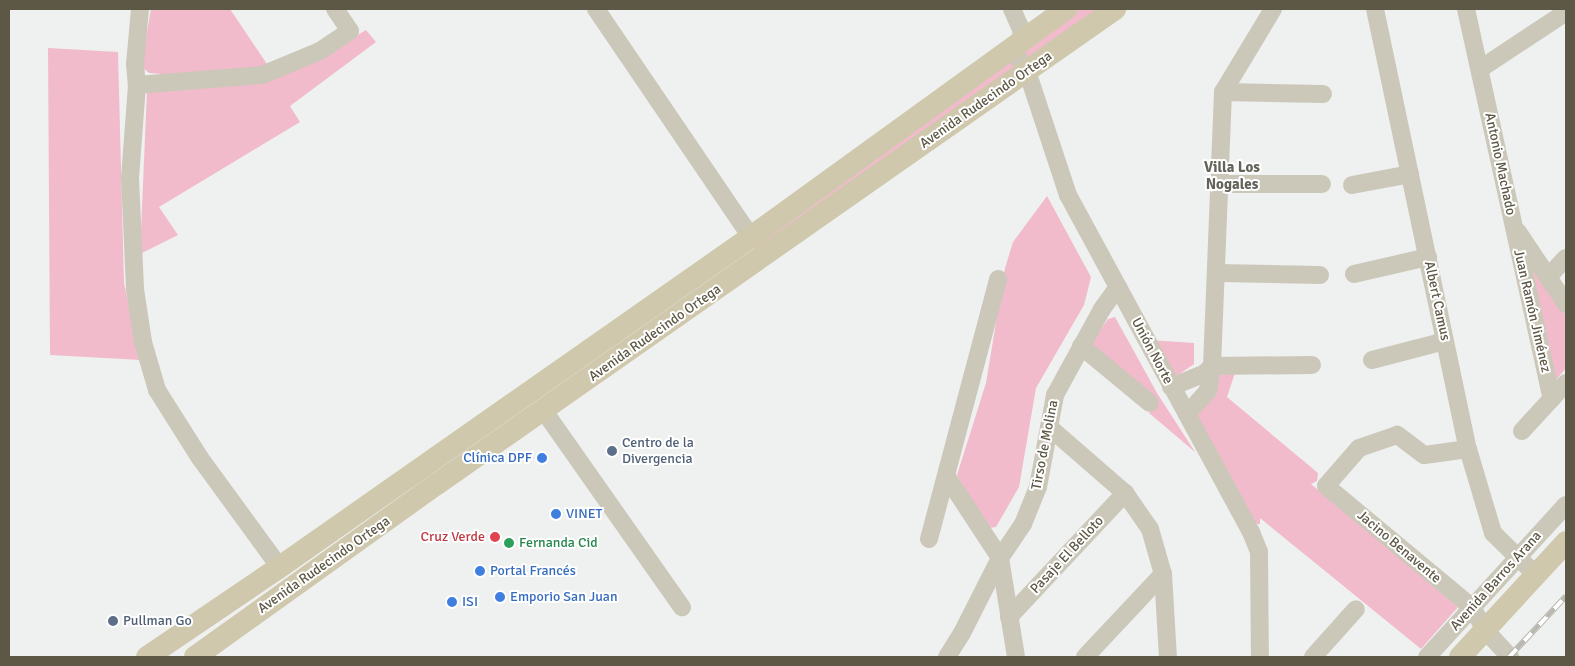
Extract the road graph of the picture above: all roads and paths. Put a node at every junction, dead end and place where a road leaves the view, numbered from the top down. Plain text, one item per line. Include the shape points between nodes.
1 (140, 9) edge
2 (335, 9) edge
3 (596, 9) edge
4 (1012, 9) edge
5 (1066, 9) edge
6 (1116, 9) edge
7 (1273, 9) edge
8 (1375, 9) edge
9 (1466, 9) edge
10 (1566, 12) edge
11 (1017, 46) junction
12 (1480, 69) junction
13 (1027, 71) junction
14 (137, 85) junction
15 (1223, 92) junction
16 (1323, 94) dead end
17 (1410, 174) junction
18 (1220, 184) junction
19 (1322, 184) dead end
20 (1352, 185) dead end
21 (1512, 222) junction
22 (751, 237) junction
23 (1428, 257) junction
24 (1566, 258) edge
25 (1218, 273) junction
26 (1354, 274) dead end
27 (1320, 275) dead end
28 (1548, 277) junction
29 (731, 279) junction
30 (998, 279) dead end
31 (1118, 287) junction
32 (1566, 304) edge
33 (1445, 342) junction
34 (1081, 346) junction
35 (1372, 360) dead end
36 (1312, 365) dead end
37 (1212, 366) junction
38 (562, 369) junction
39 (1566, 383) edge
40 (1171, 387) junction
41 (1552, 399) junction
42 (1150, 403) dead end
43 (544, 411) junction
44 (1187, 414) junction
45 (1050, 427) junction
46 (1522, 431) dead end
47 (1468, 449) junction
48 (947, 476) junction
49 (1125, 493) junction
50 (1566, 505) edge
51 (930, 539) dead end
52 (1566, 542) edge
53 (1518, 556) junction
54 (1000, 558) junction
55 (277, 569) junction
56 (1163, 574) junction
57 (1536, 575) junction
58 (682, 606) dead end
59 (1472, 607) junction
60 (1356, 609) dead end
61 (1009, 617) junction
62 (1485, 630) junction
63 (147, 657) edge
64 (195, 657) edge
65 (947, 657) edge
66 (1016, 657) edge
67 (1085, 657) edge
68 (1168, 657) edge
69 (1260, 657) edge
70 (1313, 657) edge
71 (1427, 657) edge
72 (1460, 657) edge
73 (1510, 657) edge

1 - 14 street via 134,64
2 - 14 street via 350,30 320,51 262,75
3 - 22 street
4 - 11 street, Unión Norte via 1021,30
5 - 11 main road, Avenida Rudecindo Ortega
6 - 13 main road, Avenida Rudecindo Ortega
7 - 15 street
8 - 17 street, Albert Camus
9 - 12 street, Antonio Machado
10 - 12 street
11 - 13 street, Unión Norte
11 - 22 main road, Avenida Rudecindo Ortega
12 - 21 street, Antonio Machado
13 - 29 main road, Avenida Rudecindo Ortega
13 - 31 street, Unión Norte via 1068,195
14 - 55 street via 130,178 135,289 142,342 157,390 200,458 275,561
15 - 16 street
15 - 18 street
17 - 20 street
17 - 23 street, Albert Camus
18 - 19 street
18 - 25 street
21 - 28 street, Antonio Machado
21 - 41 street, Juan Ramón Jiménez
22 - 29 main road via 746,262
22 - 38 main road, Avenida Rudecindo Ortega
23 - 26 street
23 - 33 street, Albert Camus
24 - 28 street
25 - 27 street
25 - 37 street
28 - 32 street, Antonio Machado
29 - 43 main road, Avenida Rudecindo Ortega
30 - 48 street
31 - 34 street, Tirso de Molina
31 - 40 street, Unión Norte
33 - 35 street
33 - 47 street, Albert Camus
34 - 42 street
34 - 45 street, Tirso de Molina via 1055,395
36 - 37 street
37 - 40 street via 1204,374
37 - 44 street via 1208,391
38 - 43 main road
38 - 55 main road, Avenida Rudecindo Ortega
39 - 41 street
40 - 44 street, Unión Norte
41 - 46 street
43 - 58 street
43 - 64 main road, Avenida Rudecindo Ortega
44 - 69 street, Unión Norte via 1259,552
45 - 49 street
45 - 54 street, Tirso de Molina via 1032,506
47 - 53 street, Albert Camus via 1492,533
47 - 59 street, Jacino Benavente via 1424,456 1397,435 1359,448 1326,486
48 - 51 street
48 - 54 street
49 - 56 street via 1150,529
49 - 61 street, Pasaje El Belloto
50 - 53 street, Avenida Barros Arana
52 - 57 main road, Avenida Barros Arana
53 - 57 street, Albert Camus
53 - 59 street, Avenida Barros Arana
54 - 61 street
54 - 65 street, Tirso de Molina
55 - 63 main road, Avenida Rudecindo Ortega
56 - 67 street
56 - 68 street
57 - 62 main road, Avenida Barros Arana
59 - 62 street
59 - 71 street, Avenida Barros Arana
60 - 70 street
61 - 66 street
62 - 72 main road, Avenida Barros Arana
62 - 73 street

